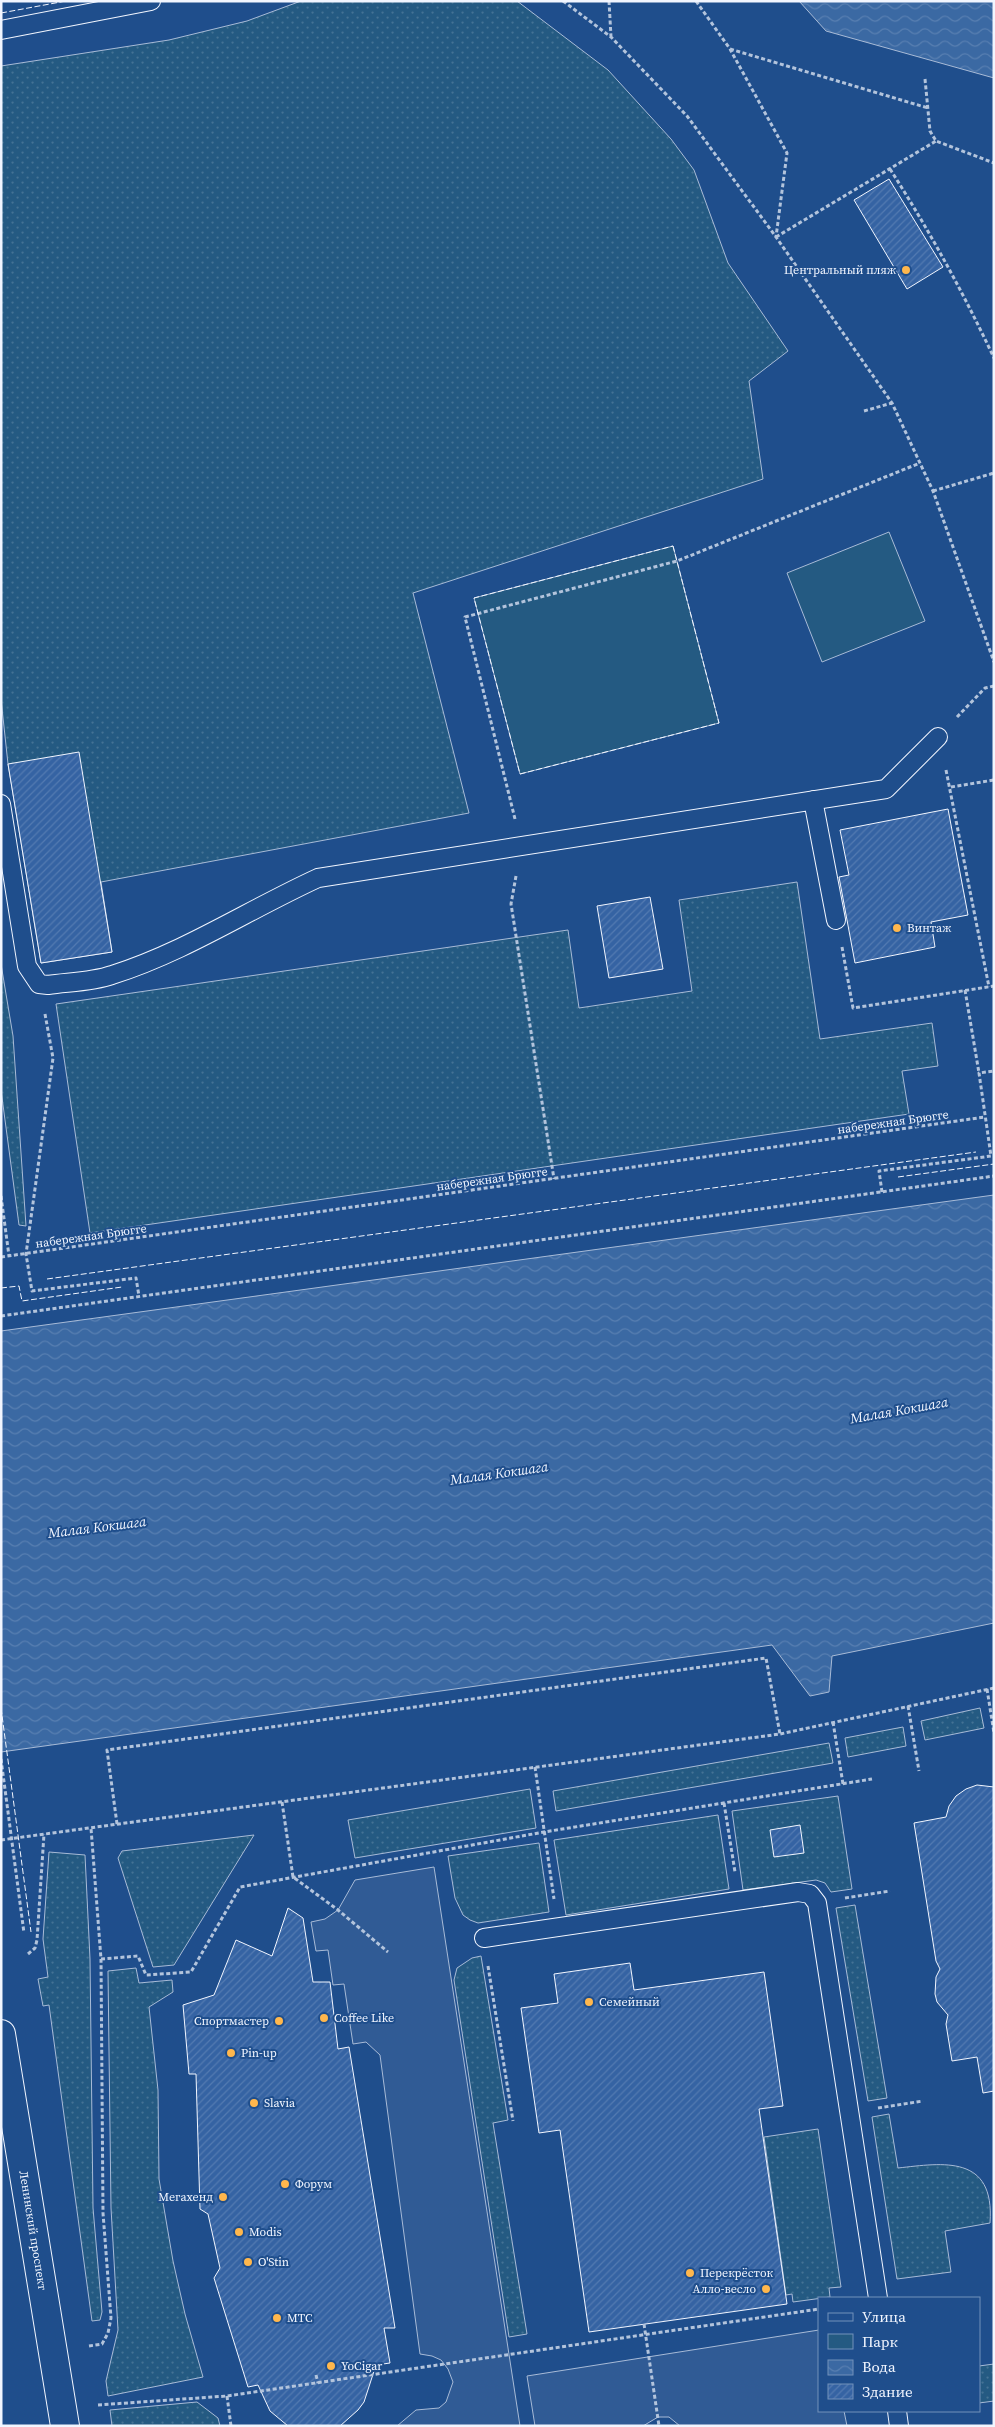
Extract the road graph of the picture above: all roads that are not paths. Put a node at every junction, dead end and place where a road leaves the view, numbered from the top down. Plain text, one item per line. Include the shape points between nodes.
1 (151, 1) edge
2 (1, 30) edge
3 (938, 736) road end
4 (814, 800) junction
5 (1, 804) edge
6 (836, 920) dead end
7 (484, 1938) road end
8 (1, 2034) edge
9 (878, 2297) edge
10 (897, 2412) edge
11 (65, 2426) edge
12 (899, 2426) edge

1 - 2 lane
3 - 4 lane via 886,789
4 - 5 lane via 318,878 167,956 110,976 48,985 39,984 27,966
4 - 6 lane
7 - 9 lane via 805,1891 810,1894 817,1903
8 - 11 main road, Ленинский проспект
10 - 12 lane

